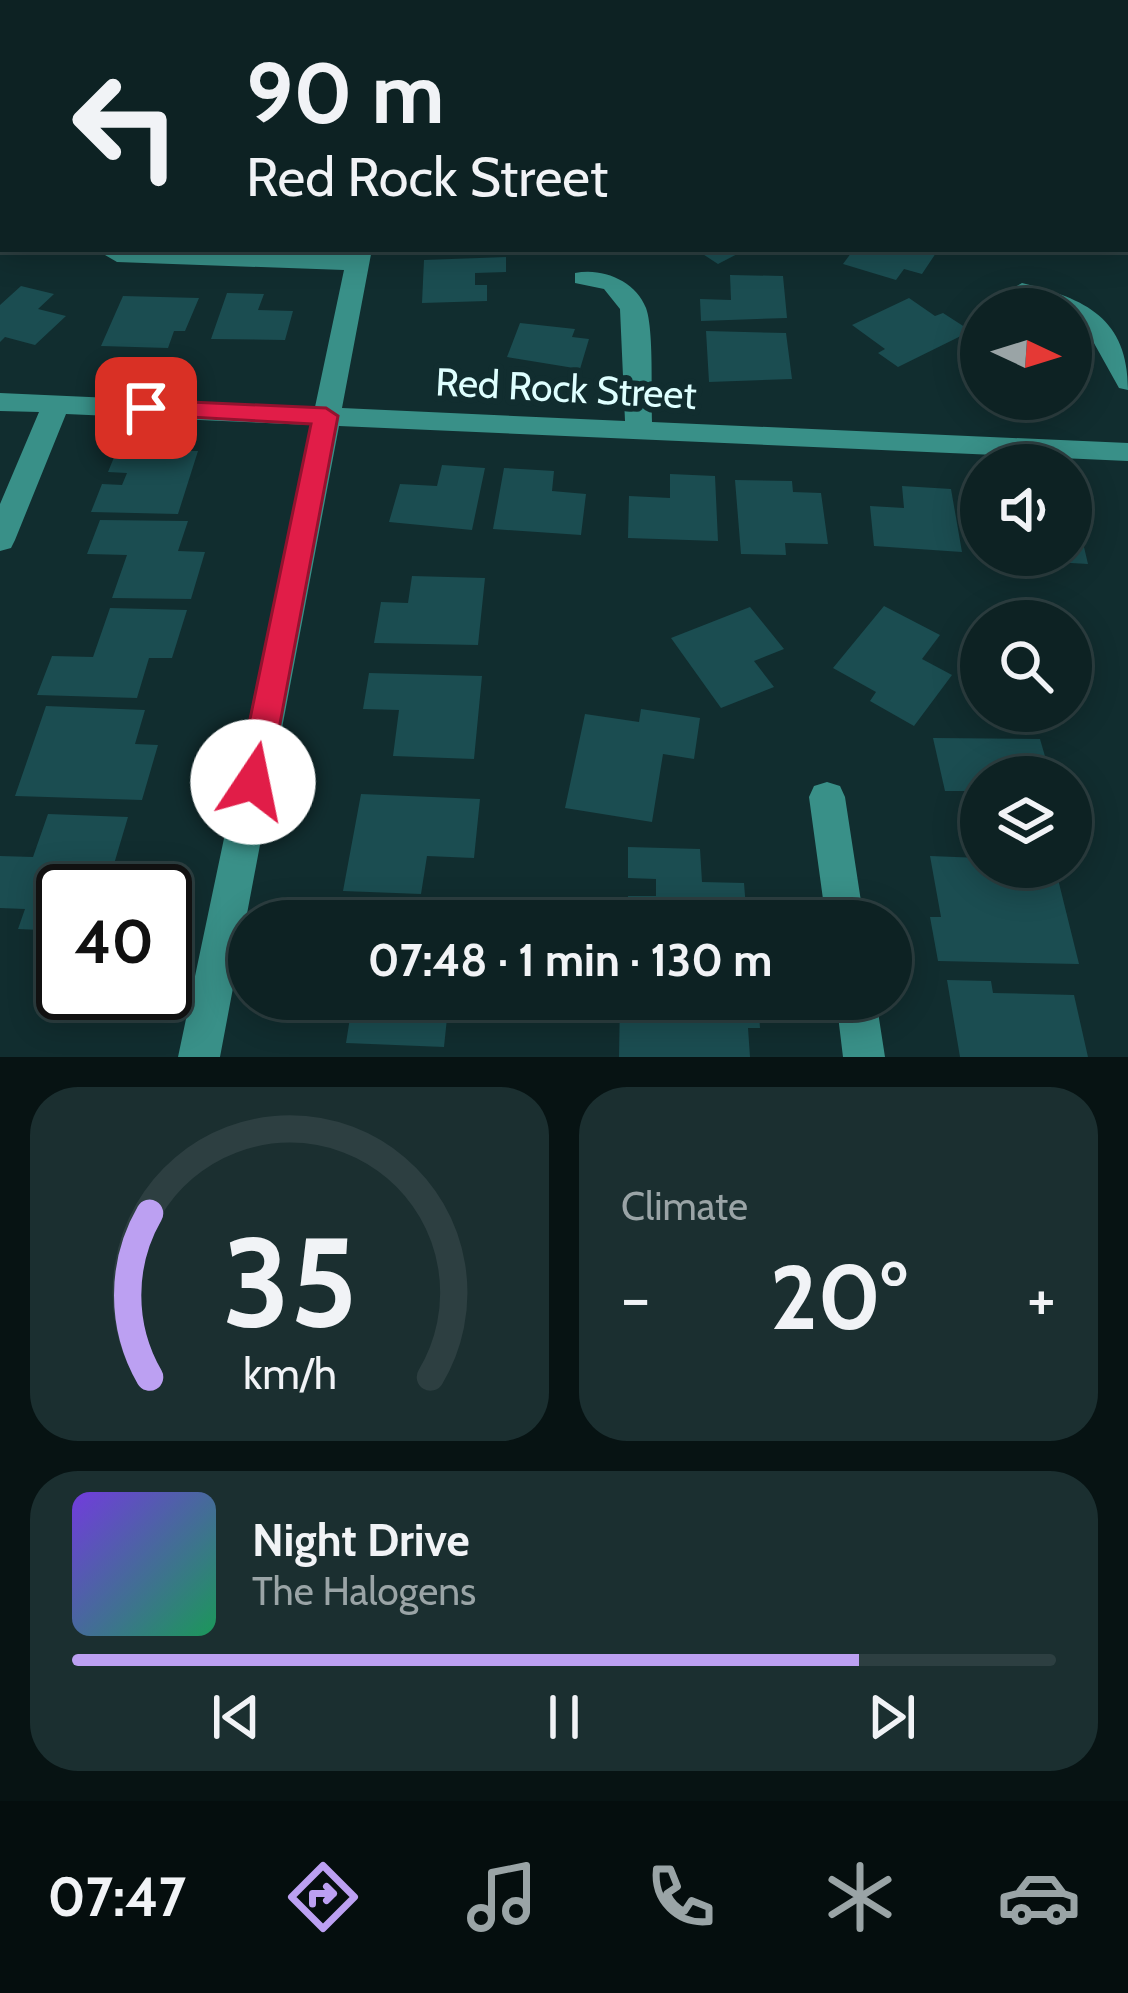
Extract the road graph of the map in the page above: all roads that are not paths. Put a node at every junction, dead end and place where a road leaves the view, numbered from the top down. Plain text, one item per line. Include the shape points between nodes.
1 (117, 255) dead end
2 (358, 256) edge
3 (584, 278) dead end
4 (1092, 321) edge
5 (1128, 382) edge
6 (0, 402) edge
7 (56, 404) junction
8 (326, 416) junction
9 (639, 430) junction
10 (1128, 452) edge
11 (0, 540) edge
12 (827, 797) dead end
13 (842, 900) edge
14 (859, 1020) edge
15 (199, 1057) edge
16 (864, 1057) edge

1 - 2 street
2 - 8 street
3 - 9 street via 612,283 634,308
4 - 5 street via 1105,331
6 - 7 street, Red Rock Street
7 - 8 street, Red Rock Street
7 - 11 street
8 - 9 street, Red Rock Street
8 - 15 street
9 - 10 street, Red Rock Street
12 - 13 street
14 - 16 street

